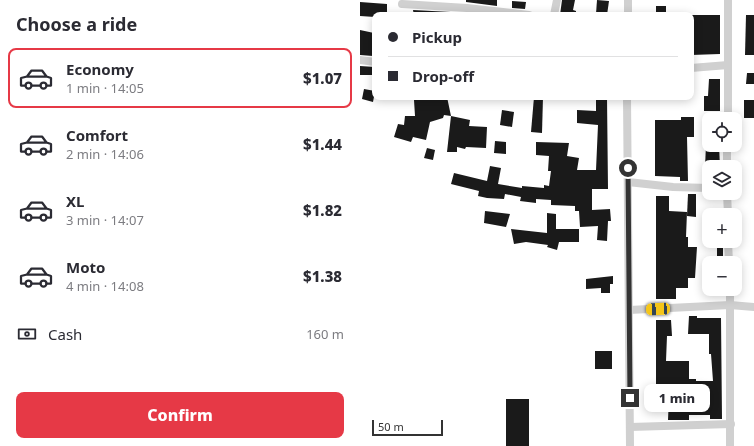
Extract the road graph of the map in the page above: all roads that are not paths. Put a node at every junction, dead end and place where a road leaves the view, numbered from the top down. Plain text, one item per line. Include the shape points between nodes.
1 (557, 0) edge
2 (628, 0) edge
3 (728, 0) edge
4 (402, 4) dead end
5 (502, 12) edge
6 (555, 12) edge
7 (628, 12) edge
8 (360, 60) edge
9 (372, 62) edge
10 (728, 65) junction
11 (694, 68) edge
12 (627, 100) edge
13 (728, 112) edge
14 (628, 182) junction
15 (702, 188) edge
16 (730, 296) edge
17 (730, 305) junction
18 (754, 307) edge
19 (629, 310) junction
20 (731, 424) junction
21 (630, 427) junction
22 (630, 446) edge
23 (730, 446) edge

1 - 6 street
2 - 7 street
3 - 10 street
4 - 5 street
8 - 9 street
10 - 11 street
10 - 13 street
12 - 14 street
14 - 15 street
14 - 19 street
16 - 17 street
17 - 18 street
17 - 19 street
17 - 20 street
19 - 21 street
20 - 21 street
20 - 23 street
21 - 22 street

